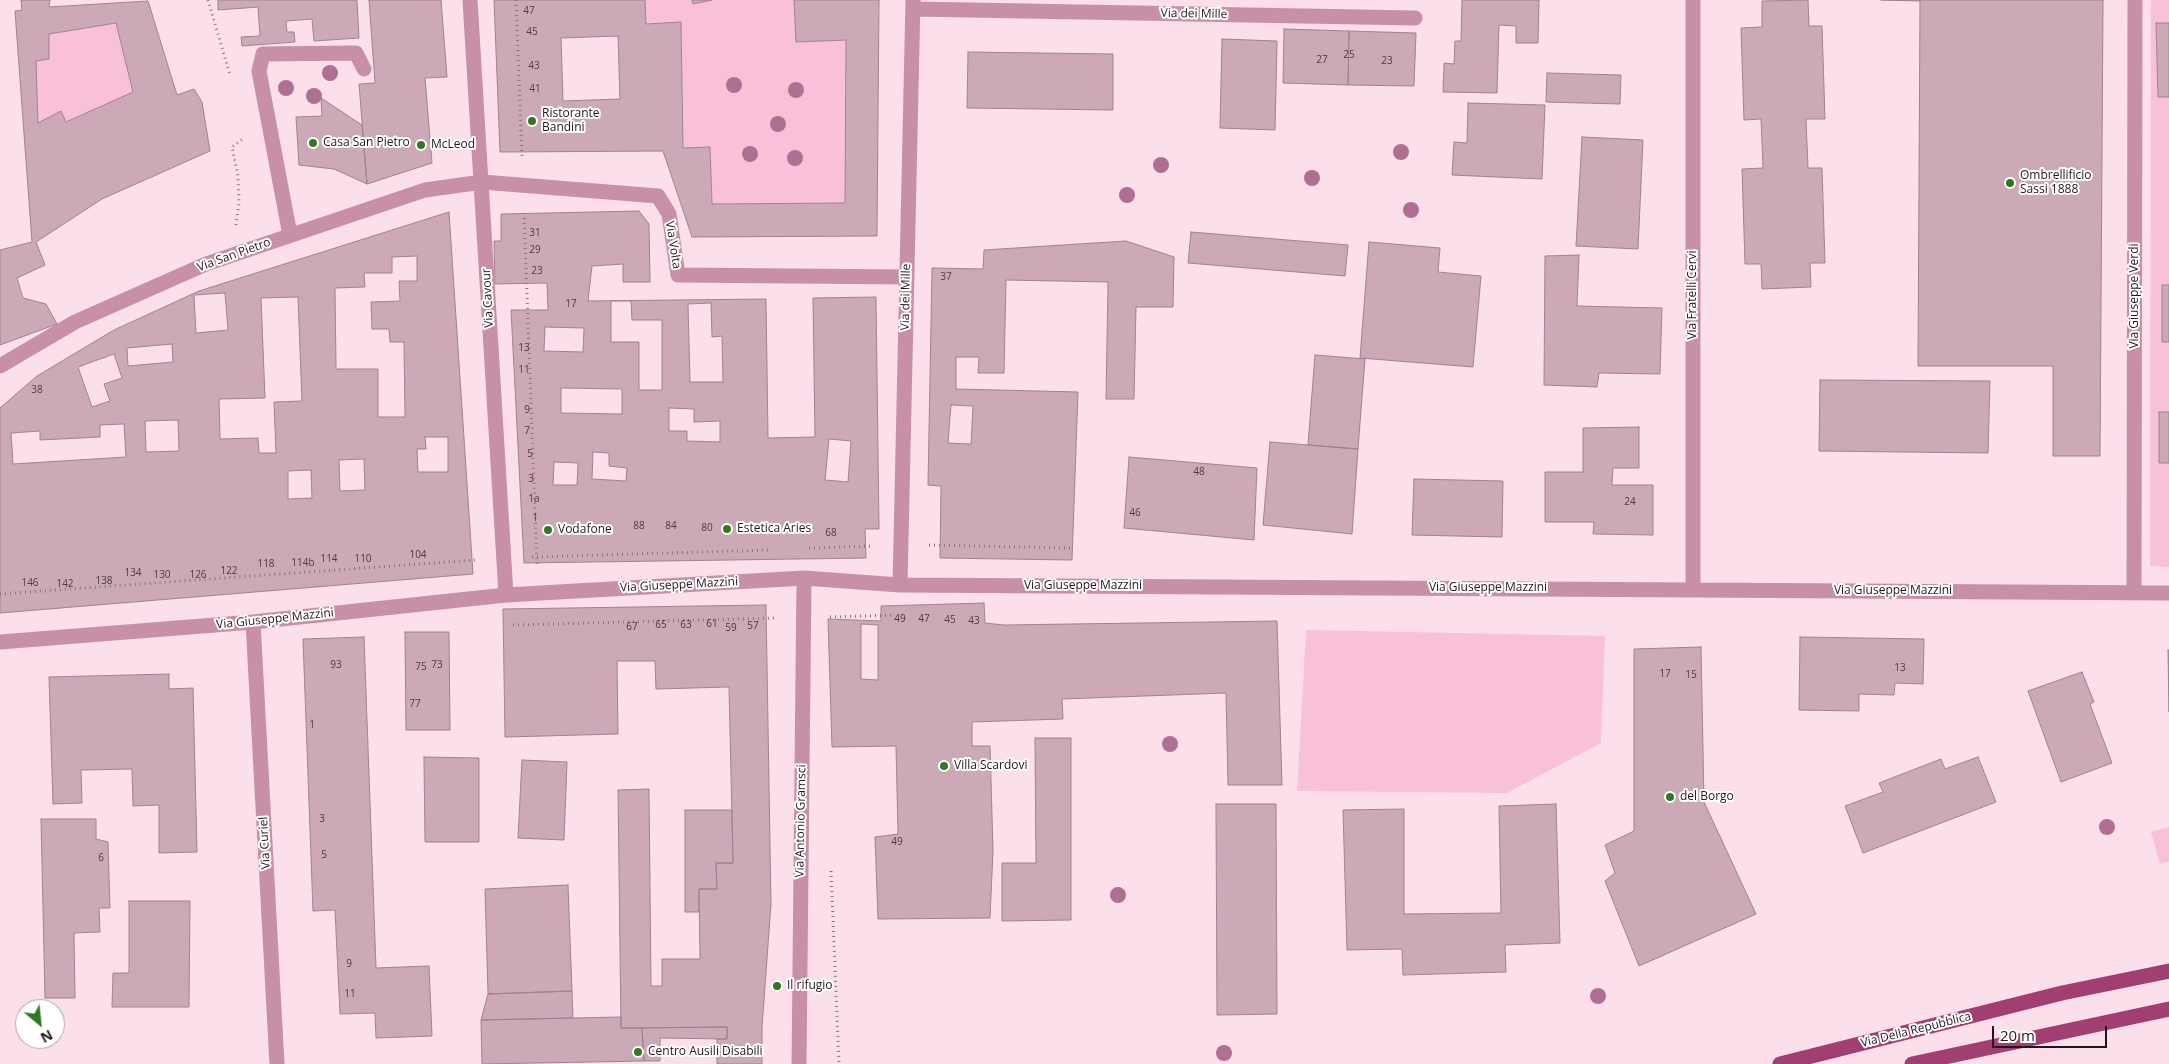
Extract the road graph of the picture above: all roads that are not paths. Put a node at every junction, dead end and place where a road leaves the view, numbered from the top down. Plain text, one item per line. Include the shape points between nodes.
1 (470, 0) edge
2 (1693, 0) edge
3 (2135, 0) edge
4 (913, 4) edge
5 (1415, 18) dead end
6 (364, 69) dead end
7 (482, 182) junction
8 (290, 235) junction
9 (907, 277) junction
10 (0, 366) edge
11 (804, 578) junction
12 (900, 585) junction
13 (1693, 590) junction
14 (2134, 593) junction
15 (2169, 593) edge
16 (506, 595) junction
17 (252, 622) junction
18 (0, 642) edge
19 (2169, 971) edge
20 (2169, 1009) edge
21 (277, 1064) edge
22 (799, 1064) edge
23 (1780, 1064) edge
24 (1912, 1064) edge

1 - 7 street, Via Cavour
2 - 13 street, Via Fratelli Cervi
3 - 14 street, Via Giuseppe Verdi
4 - 5 street, Via dei Mille
4 - 9 street, Via dei Mille
6 - 8 street via 356,52 264,54 259,71
7 - 8 street, Via San Pietro via 425,190
7 - 9 street, Via Volta via 658,196 669,214 678,276
7 - 16 street, Via Cavour
8 - 10 street, Via San Pietro via 206,264 74,322
9 - 12 street, Via dei Mille
11 - 12 street, Via Giuseppe Mazzini
11 - 16 street, Via Giuseppe Mazzini
11 - 22 street, Via Antonio Gramsci
12 - 13 street, Via Giuseppe Mazzini
13 - 14 street, Via Giuseppe Mazzini
14 - 15 street, Via Giuseppe Mazzini
16 - 17 street, Via Giuseppe Mazzini
17 - 18 street, Via Giuseppe Mazzini
17 - 21 street, Via Curiel
19 - 23 main road, Via Della Repubblica via 2062,993
20 - 24 main road

